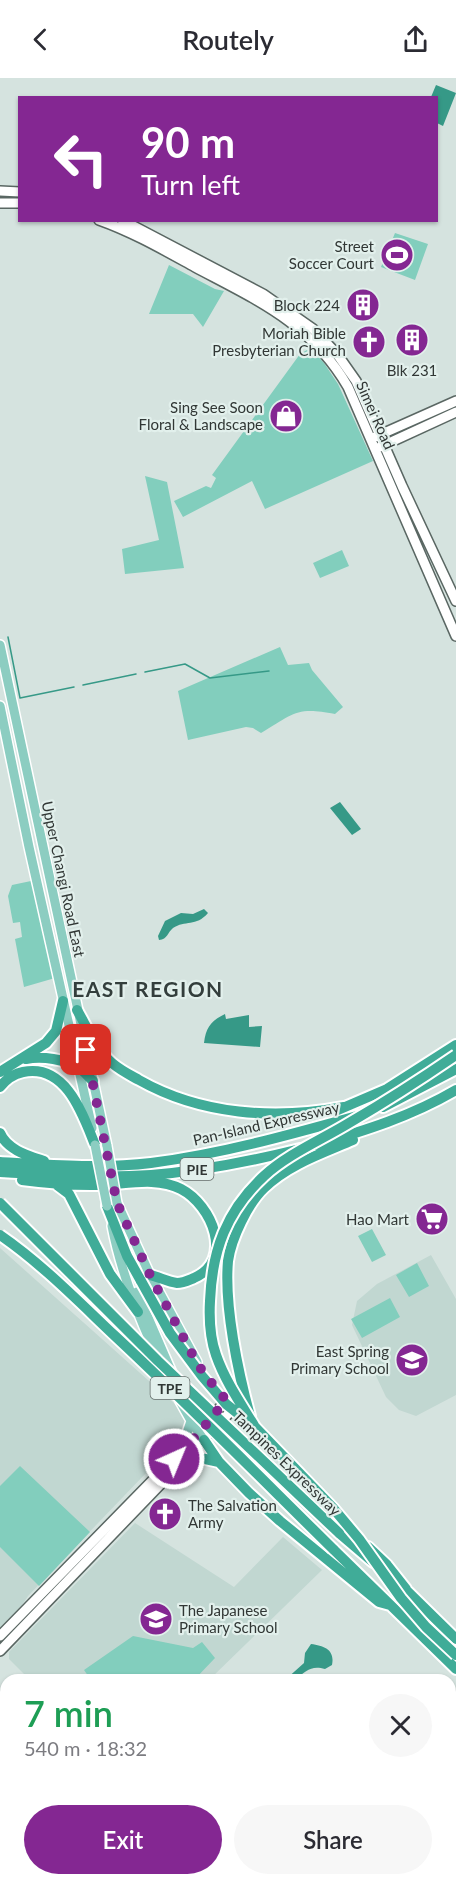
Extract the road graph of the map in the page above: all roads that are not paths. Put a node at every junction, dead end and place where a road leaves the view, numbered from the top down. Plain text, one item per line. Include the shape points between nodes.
1 (0, 191) edge
2 (18, 192) edge
3 (0, 203) edge
4 (18, 203) edge
5 (104, 222) edge
6 (126, 222) edge
7 (352, 384) junction
8 (456, 401) edge
9 (456, 412) edge
10 (375, 437) junction
11 (379, 447) junction
12 (456, 601) edge
13 (456, 636) edge
14 (0, 645) edge
15 (9, 681) junction
16 (0, 688) edge
17 (0, 706) edge
18 (20, 739) junction
19 (9, 750) junction
20 (24, 761) junction
21 (12, 769) junction
22 (63, 1001) junction
23 (77, 1010) junction
24 (82, 1031) junction
25 (72, 1038) junction
26 (456, 1045) edge
27 (456, 1055) edge
28 (20, 1060) junction
29 (78, 1067) junction
30 (456, 1069) edge
31 (0, 1072) edge
32 (93, 1081) junction
33 (0, 1087) edge
34 (456, 1090) edge
35 (344, 1107) junction
36 (388, 1122) junction
37 (0, 1133) edge
38 (101, 1146) junction
39 (238, 1146) junction
40 (0, 1162) edge
41 (60, 1166) junction
42 (0, 1172) edge
43 (0, 1178) edge
44 (54, 1184) junction
45 (0, 1203) edge
46 (112, 1205) junction
47 (0, 1235) edge
48 (124, 1270) junction
49 (146, 1278) junction
50 (138, 1312) junction
51 (241, 1380) junction
52 (181, 1403) junction
53 (230, 1405) junction
54 (191, 1421) junction
55 (254, 1426) junction
56 (202, 1437) junction
57 (183, 1455) junction
58 (219, 1462) junction
59 (333, 1508) junction
60 (398, 1578) junction
61 (406, 1589) junction
62 (390, 1605) junction
63 (456, 1630) edge
64 (0, 1636) edge
65 (456, 1639) edge
66 (0, 1651) edge
67 (456, 1655) edge
68 (456, 1669) edge

1 - 2 main road
3 - 4 main road
5 - 7 main road, Simei Road via 150,242 280,314 317,345
6 - 7 main road, Simei Road via 263,294 314,329 337,354
7 - 10 main road, Simei Road
8 - 10 main road
9 - 11 main road
10 - 11 main road, Simei Road
11 - 12 main road, Simei Road
11 - 13 main road, Simei Road
14 - 15 main road, Upper Changi Road East
15 - 16 main road
15 - 18 main road, Upper Changi Road East
17 - 19 main road, Upper Changi Road East
18 - 19 main road
18 - 20 main road, Upper Changi Road East
19 - 21 main road, Upper Changi Road East
20 - 21 main road
20 - 23 main road, Upper Changi Road East
21 - 22 main road, Upper Changi Road East
22 - 25 main road, Upper Changi Road East
22 - 28 highway via 56,1031 46,1043
23 - 24 main road, Upper Changi Road East
23 - 35 highway via 112,1063 159,1091 252,1113 305,1113
24 - 25 main road
24 - 32 main road, Upper Changi Road East
25 - 29 main road, Upper Changi Road East
26 - 35 highway via 387,1089
27 - 55 highway, bridge via 265,1176 228,1221 213,1264 209,1319 221,1369
28 - 29 highway via 55,1059
28 - 31 highway
29 - 32 highway
29 - 38 main road, Upper Changi Road East
30 - 39 highway, Pan-Island Expressway / PIE via 370,1113
32 - 38 main road, Upper Changi Road East
33 - 38 highway via 16,1074 35,1070 52,1076 78,1104
34 - 36 highway, Pan-Island Expressway / PIE via 427,1107
35 - 39 highway via 313,1122
36 - 42 highway, Pan-Island Expressway / PIE via 273,1156 185,1171 55,1176
36 - 51 highway via 283,1173 264,1188 248,1210 228,1259 227,1292
37 - 41 highway via 20,1153
38 - 46 main road, Upper Changi Road East, bridge
39 - 41 highway, Pan-Island Expressway / PIE via 149,1163
40 - 41 highway, Pan-Island Expressway / PIE
43 - 44 highway
44 - 49 highway via 153,1182 189,1195 213,1225 217,1237 212,1263 205,1272 179,1283
44 - 50 highway via 69,1194 110,1274
45 - 61 highway, Tampines Expressway / TPE, bridge via 339,1533
46 - 48 main road, Upper Changi Road East via 116,1246
46 - 49 highway via 128,1256
47 - 62 highway, Tampines Expressway / TPE, bridge via 55,1278 152,1370
48 - 50 main road, Upper Changi Road East
48 - 52 main road, Upper Changi Road East via 167,1359 181,1393
49 - 53 main road via 198,1364
49 - 55 highway, bridge via 170,1333 226,1404
50 - 52 main road, Upper Changi Road East
51 - 53 highway via 238,1401
51 - 55 highway
52 - 54 main road, Upper Changi Road East
53 - 55 highway
53 - 56 main road
54 - 56 main road, Upper Changi Road East
54 - 57 main road
55 - 59 highway, bridge
56 - 57 main road
56 - 58 highway
57 - 58 highway
57 - 64 main road
57 - 66 main road
58 - 62 highway via 288,1528 379,1602
59 - 60 highway
59 - 67 highway, bridge via 401,1598
60 - 61 highway
60 - 63 highway via 419,1592
61 - 65 highway, Tampines Expressway / TPE
62 - 68 highway, Tampines Expressway / TPE

